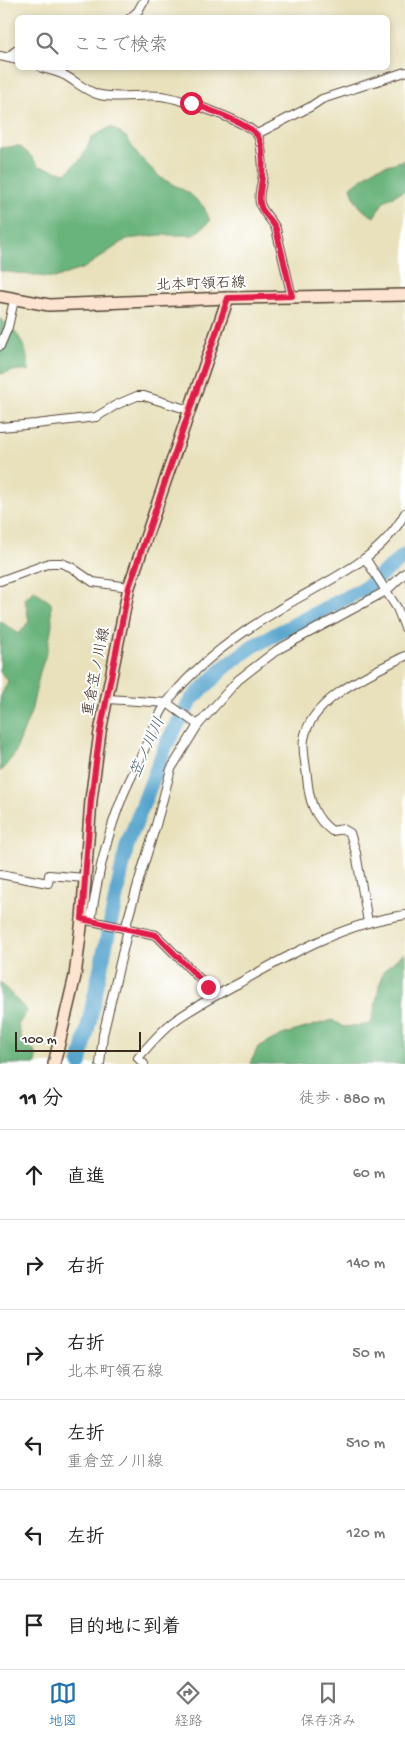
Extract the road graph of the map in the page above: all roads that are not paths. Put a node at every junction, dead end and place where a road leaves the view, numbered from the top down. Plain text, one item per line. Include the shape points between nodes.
1 (144, 0) edge
2 (133, 15) edge
3 (15, 51) edge
4 (4, 57) edge
5 (49, 70) edge
6 (405, 72) edge
7 (256, 134) junction
8 (405, 295) edge
9 (0, 296) edge
10 (292, 296) junction
11 (228, 298) junction
12 (14, 300) junction
13 (0, 346) edge
14 (189, 410) junction
15 (0, 427) edge
16 (405, 513) edge
17 (366, 560) junction
18 (405, 573) edge
19 (0, 581) edge
20 (129, 587) junction
21 (384, 588) junction
22 (405, 628) edge
23 (405, 656) edge
24 (108, 699) junction
25 (169, 704) junction
26 (197, 724) junction
27 (0, 874) edge
28 (85, 878) junction
29 (405, 914) edge
30 (90, 920) junction
31 (368, 922) junction
32 (125, 928) junction
33 (214, 996) junction
34 (54, 1064) edge
35 (100, 1064) edge
36 (144, 1064) edge

1 - 2 street
3 - 4 street
5 - 7 street via 63,74 99,95 160,96 191,103
6 - 7 street via 322,99
7 - 10 street via 261,151 261,205 276,229
8 - 10 main road, 北本町領石線
9 - 12 main road, 北本町領石線
10 - 11 main road, 北本町領石線
11 - 12 main road, 北本町領石線 via 49,305
11 - 14 main road, 重倉笠ノ川線
12 - 13 street
14 - 15 street via 137,396 96,417
14 - 20 main road, 重倉笠ノ川線
16 - 17 street via 400,524
17 - 21 street
17 - 25 street via 241,634 190,676
18 - 21 street
19 - 20 street via 50,563 61,563 93,582
20 - 24 main road, 重倉笠ノ川線
21 - 22 street
21 - 26 street via 277,650 238,680
23 - 31 street via 360,679 326,703 312,718 304,740 313,809 332,831 343,829 350,833
24 - 25 street
24 - 28 main road, 重倉笠ノ川線 via 92,791
25 - 26 street
25 - 30 street via 157,722 124,794 97,881
26 - 32 street via 171,769
27 - 28 street via 48,883 49,875
28 - 30 main road, 重倉笠ノ川線
29 - 31 street
30 - 32 street
30 - 34 main road, 重倉笠ノ川線
31 - 33 street via 292,953
32 - 33 street via 156,935
32 - 35 street via 102,1035
33 - 36 street via 158,1035 138,1058

